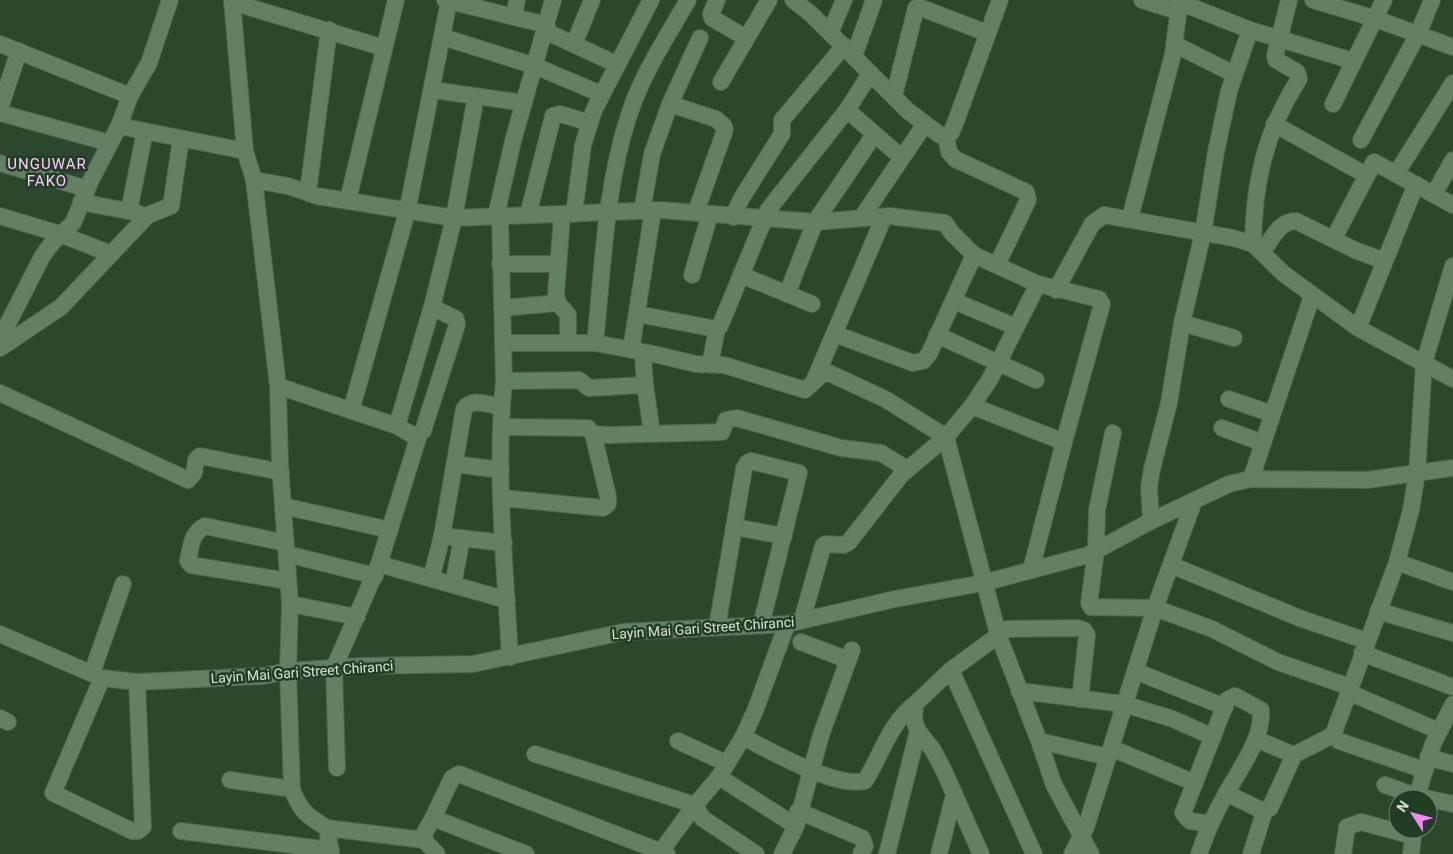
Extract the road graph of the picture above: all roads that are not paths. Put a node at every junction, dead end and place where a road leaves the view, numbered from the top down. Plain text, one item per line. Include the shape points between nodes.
1 (170, 0) edge
2 (394, 0) edge
3 (518, 0) edge
4 (554, 0) edge
5 (592, 0) edge
6 (650, 0) edge
7 (688, 0) edge
8 (718, 0) edge
9 (769, 0) edge
10 (793, 0) edge
11 (844, 0) edge
12 (874, 0) edge
13 (1000, 0) edge
14 (1142, 0) edge
15 (1289, 0) edge
16 (1313, 0) edge
17 (1384, 0) edge
18 (1432, 0) edge
19 (232, 1) edge
20 (447, 1) edge
21 (1338, 3) edge
22 (917, 4) edge
23 (1179, 4) edge
24 (514, 17) junction
25 (1376, 19) junction
26 (546, 28) junction
27 (329, 30) junction
28 (1250, 30) junction
29 (830, 33) junction
30 (987, 33) junction
31 (1418, 34) junction
32 (443, 37) junction
33 (1278, 37) junction
34 (700, 38) dead end
35 (746, 38) junction
36 (0, 44) edge
37 (574, 44) junction
38 (1174, 44) junction
39 (1453, 47) edge
40 (384, 48) junction
41 (19, 51) junction
42 (849, 51) junction
43 (1353, 61) junction
44 (616, 64) junction
45 (535, 66) junction
46 (870, 74) junction
47 (1234, 74) junction
48 (721, 82) dead end
49 (1453, 83) edge
50 (433, 90) junction
51 (601, 94) junction
52 (130, 96) junction
53 (476, 96) junction
54 (894, 96) junction
55 (524, 102) junction
56 (670, 104) junction
57 (1333, 104) dead end
58 (0, 108) edge
59 (847, 110) junction
60 (0, 113) edge
61 (590, 123) junction
62 (925, 124) junction
63 (1274, 124) junction
64 (119, 126) junction
65 (145, 131) junction
66 (874, 135) junction
67 (946, 137) junction
68 (181, 138) junction
69 (1361, 140) dead end
70 (110, 143) junction
71 (245, 151) junction
72 (901, 157) junction
73 (1453, 160) edge
74 (0, 163) edge
75 (1396, 174) junction
76 (1366, 175) junction
77 (254, 180) junction
78 (1416, 184) junction
79 (308, 192) junction
80 (1434, 194) junction
81 (84, 195) junction
82 (348, 200) junction
83 (1453, 205) edge
84 (647, 210) junction
85 (129, 211) junction
86 (407, 212) junction
87 (610, 212) junction
88 (703, 213) junction
89 (148, 215) junction
90 (528, 215) junction
91 (568, 215) junction
92 (0, 216) edge
93 (500, 216) junction
94 (732, 217) junction
95 (862, 217) junction
96 (884, 217) junction
97 (454, 218) junction
98 (763, 218) junction
99 (1130, 218) junction
100 (815, 222) junction
101 (1203, 233) junction
102 (60, 234) junction
103 (1334, 238) junction
104 (1258, 248) junction
105 (111, 254) junction
106 (974, 255) junction
107 (1385, 261) junction
108 (500, 264) junction
109 (558, 264) junction
110 (997, 265) junction
111 (1453, 266) edge
112 (740, 275) junction
113 (692, 276) dead end
114 (1038, 284) junction
115 (1056, 290) junction
116 (787, 294) junction
117 (1312, 296) junction
118 (954, 301) junction
119 (558, 303) junction
120 (812, 304) dead end
121 (432, 307) junction
122 (502, 308) junction
123 (636, 314) junction
124 (1182, 323) junction
125 (1016, 327) junction
126 (1358, 328) junction
127 (717, 329) junction
128 (834, 334) junction
129 (938, 336) junction
130 (1234, 338) dead end
131 (0, 339) edge
132 (568, 343) junction
133 (503, 344) junction
134 (595, 344) junction
135 (0, 348) edge
136 (631, 350) junction
137 (649, 353) junction
138 (1424, 363) junction
139 (710, 364) junction
140 (998, 364) junction
141 (1453, 379) edge
142 (1036, 380) dead end
143 (504, 381) junction
144 (814, 381) junction
145 (645, 385) junction
146 (278, 386) junction
147 (0, 393) edge
148 (1229, 399) dead end
149 (972, 406) junction
150 (502, 407) junction
151 (351, 411) junction
152 (1272, 414) junction
153 (397, 426) junction
154 (502, 427) junction
155 (1222, 428) dead end
156 (652, 433) junction
157 (1113, 433) dead end
158 (593, 434) junction
159 (418, 435) junction
160 (946, 437) junction
161 (1064, 442) junction
162 (1263, 443) junction
163 (455, 464) junction
164 (1453, 468) edge
165 (907, 469) junction
166 (502, 470) junction
167 (281, 472) junction
168 (1417, 473) junction
169 (1252, 479) junction
170 (502, 498) junction
171 (1194, 501) junction
172 (283, 506) junction
173 (1151, 522) junction
174 (734, 527) junction
175 (390, 530) junction
176 (442, 536) junction
177 (784, 536) junction
178 (462, 538) junction
179 (504, 543) junction
180 (287, 549) junction
181 (1096, 551) junction
182 (1398, 562) junction
183 (1170, 565) junction
184 (377, 570) junction
185 (1031, 570) junction
186 (431, 579) junction
187 (288, 582) junction
188 (1453, 582) edge
189 (983, 583) junction
190 (122, 584) dead end
191 (453, 585) junction
192 (507, 600) junction
193 (290, 604) junction
194 (1154, 608) junction
195 (1378, 611) junction
196 (357, 617) junction
197 (795, 622) junction
198 (761, 625) junction
199 (717, 627) junction
200 (1453, 633) edge
201 (0, 634) edge
202 (998, 634) junction
203 (801, 642) dead end
204 (1365, 647) junction
205 (510, 657) junction
206 (334, 668) junction
207 (951, 670) junction
208 (288, 671) junction
209 (1135, 671) junction
210 (97, 676) junction
211 (137, 682) junction
212 (1453, 686) edge
213 (1349, 689) junction
214 (1020, 691) junction
215 (1080, 699) junction
216 (915, 704) junction
217 (1124, 704) junction
218 (1225, 707) junction
219 (1452, 710) edge
220 (918, 731) junction
221 (1439, 731) junction
222 (1333, 735) junction
223 (742, 737) junction
224 (1213, 737) junction
225 (1256, 739) junction
226 (678, 740) dead end
227 (1039, 742) junction
228 (1109, 753) junction
229 (535, 754) dead end
230 (1294, 755) junction
231 (1426, 764) junction
232 (1453, 764) edge
233 (337, 768) dead end
234 (723, 770) junction
235 (811, 771) junction
236 (230, 780) dead end
237 (1195, 783) junction
238 (1386, 785) dead end
239 (292, 789) junction
240 (1396, 789) edge
241 (1418, 789) edge
242 (1226, 793) junction
243 (954, 795) junction
244 (1438, 801) edge
245 (1453, 804) edge
246 (695, 805) junction
247 (1265, 810) junction
248 (434, 818) junction
249 (797, 818) junction
250 (1210, 824) junction
251 (327, 828) junction
252 (1388, 828) edge
253 (181, 831) dead end
254 (1081, 838) junction
255 (1412, 839) edge
256 (424, 840) junction
257 (331, 852) edge
258 (662, 853) edge
259 (437, 854) edge
260 (526, 854) edge
261 (756, 854) edge
262 (782, 854) edge
263 (861, 854) edge
264 (887, 854) edge
265 (939, 854) edge
266 (982, 854) edge
267 (1034, 854) edge
268 (1072, 854) edge
269 (1092, 854) edge
270 (1199, 854) edge
271 (1251, 854) edge
272 (1343, 854) edge
273 (1411, 854) edge

1 - 52 street via 149,63
2 - 40 street
3 - 24 street
4 - 26 street
5 - 37 street
6 - 44 street
7 - 87 street via 645,76 629,114 619,149
8 - 35 street via 712,18
9 - 35 street
10 - 29 street
11 - 29 street
12 - 42 street
13 - 30 street
14 - 23 street
15 - 33 street
16 - 21 street
17 - 25 street
18 - 31 street
19 - 27 street
19 - 71 street
20 - 24 street
20 - 32 street
21 - 25 street
22 - 30 street
22 - 54 street
23 - 28 street
23 - 38 street
24 - 26 street
25 - 31 street
25 - 43 street
26 - 37 street
26 - 45 street
27 - 40 street
27 - 79 street
28 - 33 street
28 - 47 street
29 - 42 street
30 - 67 street via 954,127
31 - 39 street
31 - 69 street
32 - 45 street
32 - 50 street
33 - 43 street
33 - 63 street via 1276,60 1299,75 1299,79
34 - 56 street
35 - 48 street
36 - 41 street
37 - 44 street
38 - 47 street
38 - 99 street
40 - 82 street
41 - 52 street
41 - 58 street
42 - 46 street
42 - 94 street via 782,120 782,134
43 - 57 street
44 - 51 street
45 - 51 street
45 - 55 street
46 - 54 street
46 - 59 street
47 - 101 street via 1216,152
49 - 75 street
50 - 53 street
50 - 86 street
51 - 61 street
52 - 64 street
53 - 55 street
53 - 97 street
54 - 62 street
55 - 93 street via 500,193
56 - 84 street via 652,154
56 - 88 street via 716,119 724,126
59 - 66 street
59 - 98 street
60 - 70 street
61 - 90 street via 560,114 554,116
61 - 91 street
62 - 67 street
62 - 72 street
63 - 76 street
63 - 104 street via 1257,182
64 - 65 street
64 - 70 street
65 - 68 street
65 - 85 street
66 - 72 street
66 - 100 street
67 - 110 street via 949,152 955,159 1028,195
68 - 71 street
68 - 89 street via 174,200 171,206
70 - 81 street
71 - 77 street
72 - 95 street
73 - 80 street
74 - 81 street
75 - 76 street via 1374,162
75 - 78 street
76 - 103 street
77 - 79 street
77 - 146 street
78 - 80 street
78 - 107 street
79 - 82 street
80 - 83 street
81 - 85 street
81 - 102 street via 73,223
82 - 86 street
84 - 87 street
84 - 88 street
84 - 123 street
85 - 89 street
86 - 97 street
86 - 151 street
87 - 91 street
87 - 134 street
88 - 94 street
88 - 113 street
89 - 105 street
90 - 91 street
90 - 93 street
91 - 109 street
92 - 102 street
93 - 97 street
93 - 108 street
94 - 98 street
95 - 96 street
95 - 100 street
96 - 106 street via 945,222
96 - 128 street
97 - 121 street
98 - 100 street
98 - 112 street
99 - 101 street
99 - 115 street via 1108,214 1097,218
100 - 116 street
101 - 104 street via 1233,238
101 - 124 street
102 - 105 street
102 - 131 street via 43,255
103 - 104 street via 1289,221
103 - 107 street
104 - 117 street
105 - 135 street via 61,307
106 - 110 street
106 - 118 street
107 - 126 street
108 - 109 street
108 - 122 street
109 - 119 street
110 - 114 street
111 - 138 street
112 - 116 street
112 - 127 street
114 - 115 street
114 - 125 street
115 - 161 street via 1099,300 1102,304
116 - 120 street
117 - 126 street
117 - 152 street
118 - 125 street
118 - 129 street
119 - 122 street
119 - 132 street via 568,315
121 - 153 street
121 - 159 street via 456,319 457,325 423,431
122 - 133 street
123 - 127 street
123 - 136 street
124 - 130 street
124 - 173 street via 1169,403 1149,487
125 - 140 street
126 - 138 street
127 - 139 street
128 - 129 street via 912,363 923,361
128 - 144 street
129 - 140 street
132 - 133 street
132 - 134 street
133 - 143 street
134 - 136 street
136 - 137 street
137 - 139 street
137 - 145 street via 643,357 642,363
138 - 141 street
138 - 168 street
139 - 144 street via 724,365 805,390
140 - 142 street
140 - 149 street
143 - 145 street via 579,380 589,388
143 - 150 street
144 - 160 street via 829,373 885,399
145 - 156 street
146 - 151 street
146 - 167 street
147 - 167 street via 188,480 200,456
148 - 152 street
149 - 160 street
149 - 161 street
150 - 154 street
150 - 163 street via 468,403 464,409
151 - 153 street
152 - 162 street
153 - 159 street
154 - 158 street via 588,428
154 - 166 street
155 - 162 street
156 - 158 street
156 - 165 street via 722,432 726,420 737,418 841,448 881,453
157 - 181 street via 1097,510
158 - 170 street via 608,496 608,504 603,508
159 - 175 street
160 - 165 street
160 - 189 street
161 - 185 street
162 - 169 street
163 - 166 street
163 - 176 street
164 - 168 street, Layin Mai Gari Street Chiranci
165 - 197 street via 849,542 823,546
166 - 170 street
167 - 172 street
168 - 169 street, Layin Mai Gari Street Chiranci via 1368,480
168 - 182 street via 1412,510
169 - 171 street, Layin Mai Gari Street Chiranci via 1229,484
170 - 179 street
171 - 173 street, Layin Mai Gari Street Chiranci
171 - 183 street
172 - 175 street
172 - 180 street
173 - 181 street, Layin Mai Gari Street Chiranci
174 - 177 street
174 - 177 street via 744,468 751,461 799,473
174 - 199 street
175 - 184 street
176 - 178 street
176 - 186 street
177 - 198 street
178 - 179 street
178 - 191 street
179 - 192 street
180 - 184 street
180 - 187 street
180 - 187 street via 205,526 194,535 188,561 191,565
181 - 185 street, Layin Mai Gari Street Chiranci
181 - 194 street via 1091,607
182 - 188 street
182 - 195 street
183 - 194 street
183 - 204 street
184 - 186 street
184 - 196 street
185 - 189 street, Layin Mai Gari Street Chiranci
186 - 191 street
187 - 193 street
189 - 197 street, Layin Mai Gari Street Chiranci
189 - 202 street
190 - 210 street
191 - 192 street
192 - 205 street
193 - 196 street
193 - 208 street
194 - 209 street
194 - 213 street via 1212,629 1278,662
195 - 200 street
195 - 204 street
196 - 206 street
197 - 198 street, Layin Mai Gari Street Chiranci
197 - 223 street
198 - 199 street, Layin Mai Gari Street Chiranci
199 - 205 street, Layin Mai Gari Street Chiranci via 623,632
201 - 210 street, Layin Mai Gari Street Chiranci
202 - 207 street
202 - 214 street
202 - 215 street via 1007,628 1084,630
203 - 235 street via 850,655
204 - 212 street
204 - 213 street
205 - 206 street, Layin Mai Gari Street Chiranci via 472,664
206 - 208 street, Layin Mai Gari Street Chiranci
206 - 233 street
207 - 216 street
207 - 267 street
208 - 211 street, Layin Mai Gari Street Chiranci via 263,676
208 - 239 street
209 - 217 street
209 - 218 street
210 - 211 street, Layin Mai Gari Street Chiranci
210 - 211 street via 53,793 132,831 143,827
213 - 221 street
213 - 222 street
214 - 215 street
214 - 227 street
215 - 217 street
216 - 220 street via 914,720
216 - 235 street via 891,729 865,781 857,783
217 - 224 street via 1173,719
217 - 228 street
218 - 224 street
218 - 225 street via 1235,696 1262,710
219 - 221 street
220 - 243 street via 933,750
220 - 264 street
221 - 231 street
222 - 230 street
222 - 231 street via 1339,740
223 - 234 street
223 - 235 street
224 - 237 street
225 - 230 street
225 - 242 street
226 - 234 street
227 - 228 street
227 - 254 street via 1054,785
228 - 237 street
228 - 254 street
229 - 246 street
230 - 247 street via 1270,808
231 - 232 street
231 - 241 street
234 - 246 street
234 - 249 street
235 - 249 street
236 - 239 street
237 - 250 street via 1183,813 1190,821
238 - 240 street
239 - 251 street via 298,806
242 - 247 street
242 - 250 street
243 - 265 street
243 - 266 street
244 - 245 street
246 - 258 street
246 - 261 street via 702,818
247 - 271 street
248 - 256 street
248 - 258 street via 452,778 459,774
248 - 260 street
249 - 262 street
249 - 263 street via 862,838 865,846
250 - 270 street
251 - 256 street
251 - 257 street
252 - 272 street via 1361,822 1347,827
253 - 257 street
254 - 268 street
254 - 269 street
255 - 273 street
256 - 259 street

